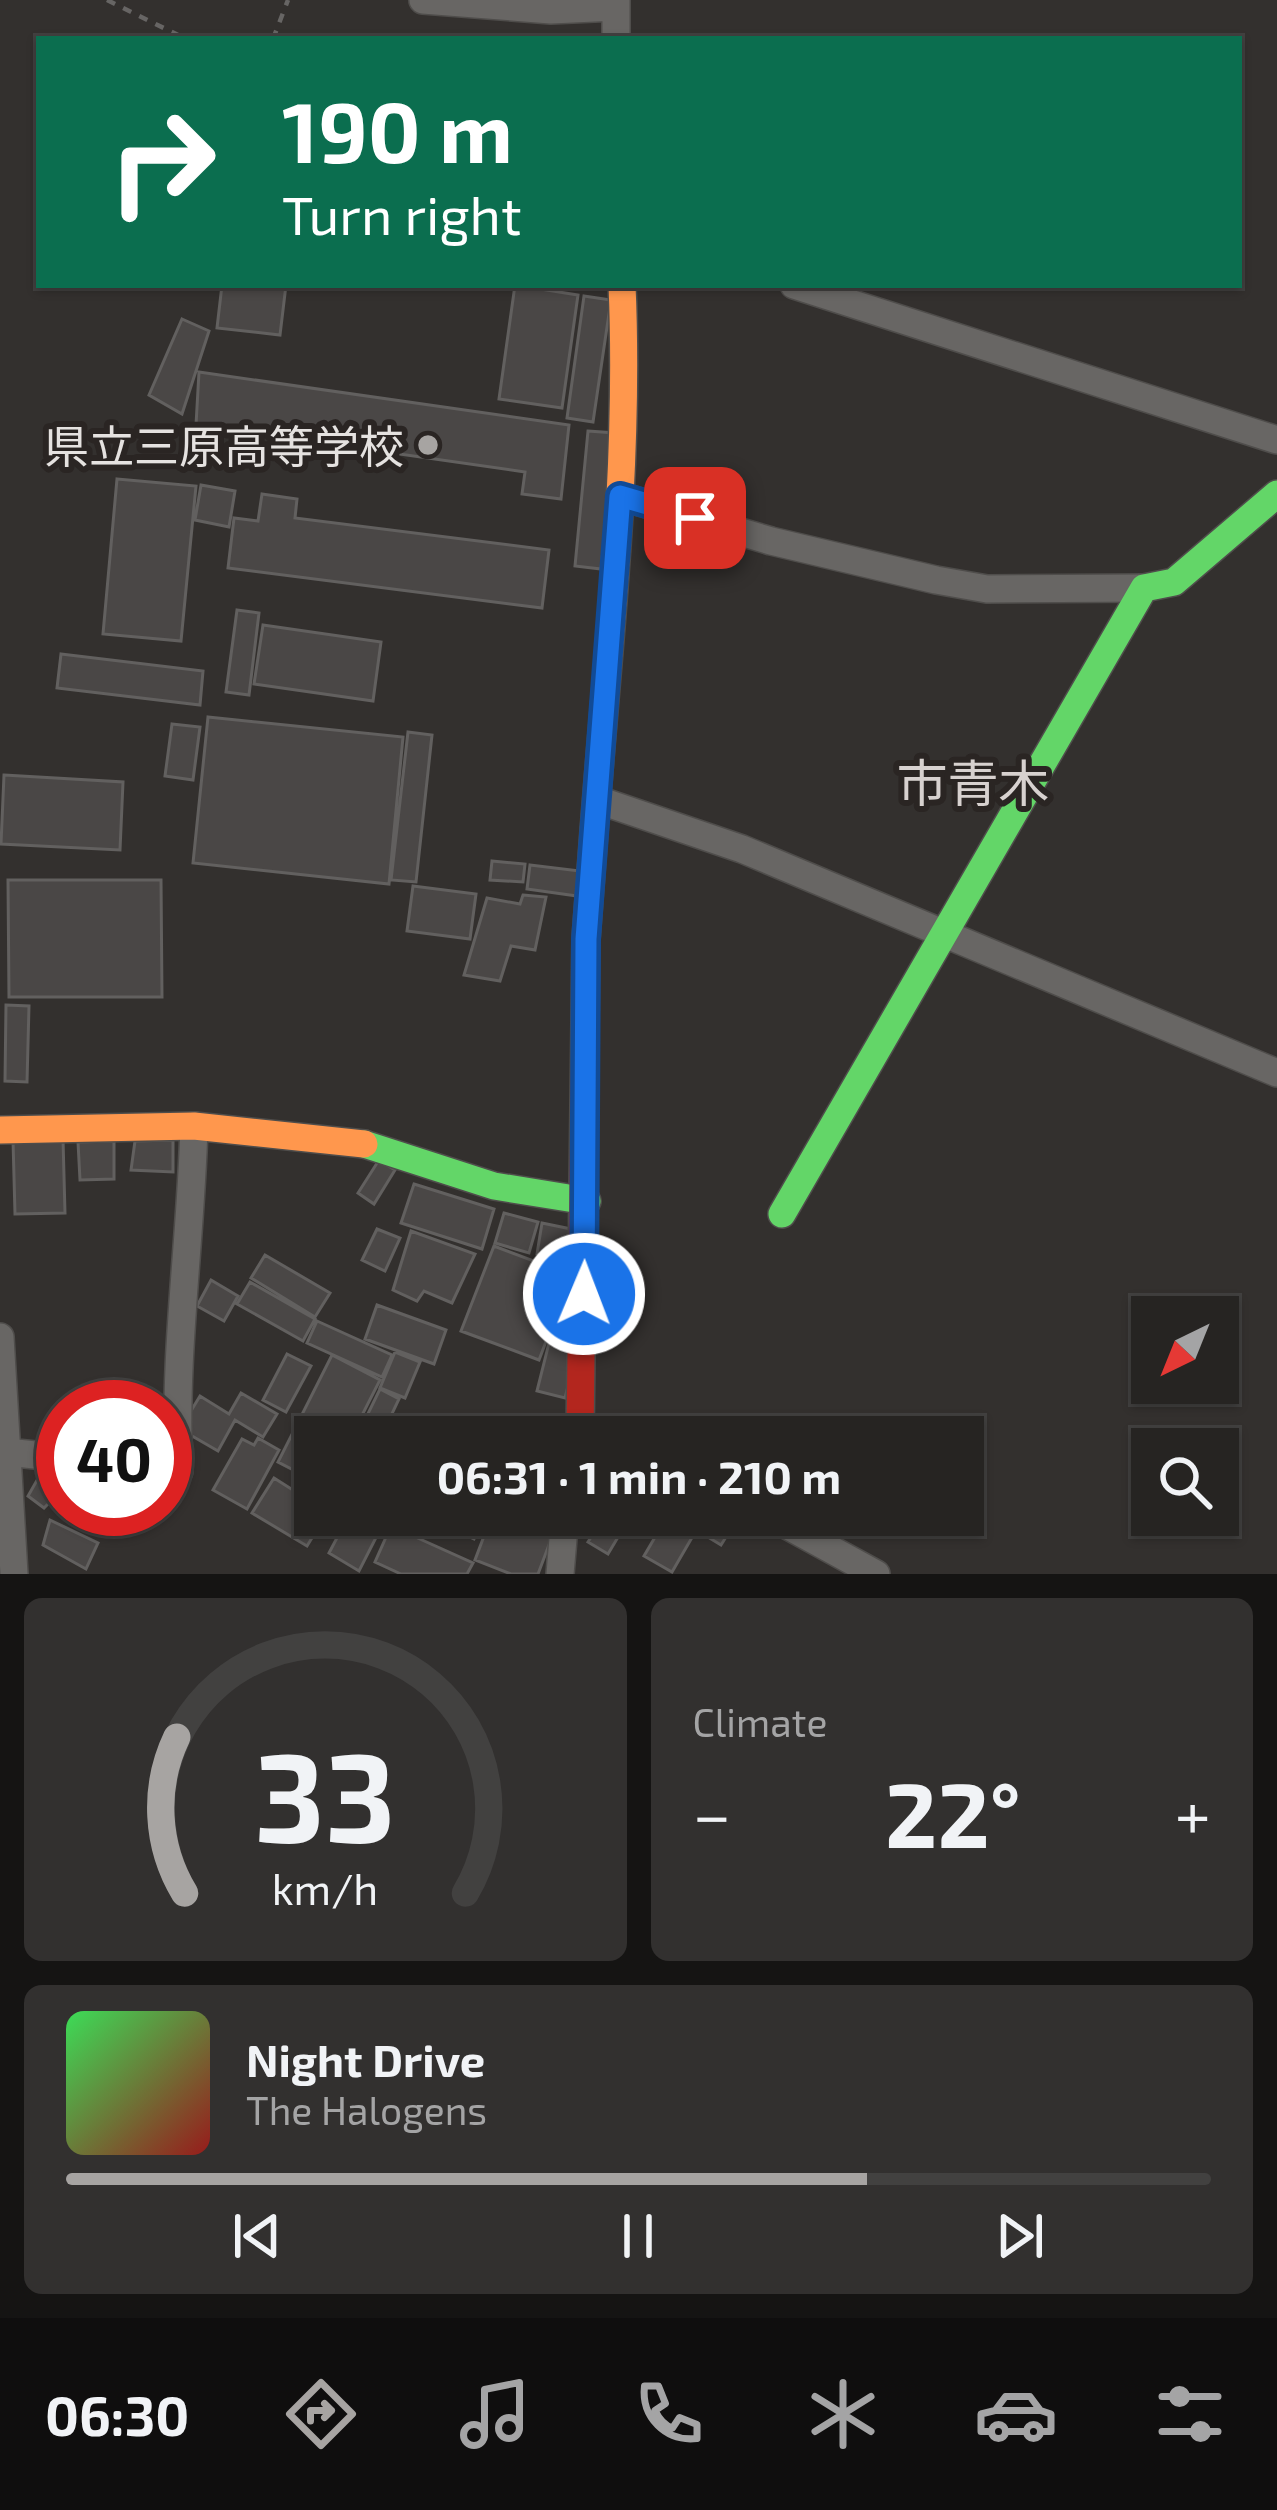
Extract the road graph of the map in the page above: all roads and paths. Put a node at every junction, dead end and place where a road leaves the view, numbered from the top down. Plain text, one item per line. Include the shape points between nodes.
1 (107, 0) edge
2 (289, 0) edge
3 (423, 0) edge
4 (616, 3) edge
5 (180, 36) edge
6 (274, 36) edge
7 (616, 36) edge
8 (622, 288) edge
9 (803, 288) edge
10 (1277, 440) edge
11 (1277, 494) edge
12 (620, 496) junction
13 (1144, 588) junction
14 (598, 800) junction
15 (944, 934) junction
16 (1277, 1073) edge
17 (194, 1126) junction
18 (0, 1130) edge
19 (586, 1202) junction
20 (782, 1214) dead end
21 (0, 1337) edge
22 (176, 1380) edge
23 (582, 1416) edge
24 (7, 1451) junction
25 (36, 1455) edge
26 (563, 1536) edge
27 (806, 1536) edge
28 (14, 1574) edge
29 (560, 1574) edge
30 (876, 1574) edge

1 - 5 path
2 - 6 path
3 - 4 street via 551,10
4 - 7 street
8 - 12 street
9 - 10 street
11 - 13 street via 1174,582
12 - 13 street via 771,541 987,589
12 - 14 street
13 - 15 street
14 - 15 street via 742,849
14 - 19 street via 586,939
15 - 16 street
15 - 20 street via 870,1049
17 - 18 street
17 - 19 street via 379,1146 494,1186
17 - 22 street
19 - 23 street
21 - 24 street
24 - 25 street
24 - 28 street
26 - 29 street
27 - 30 street

